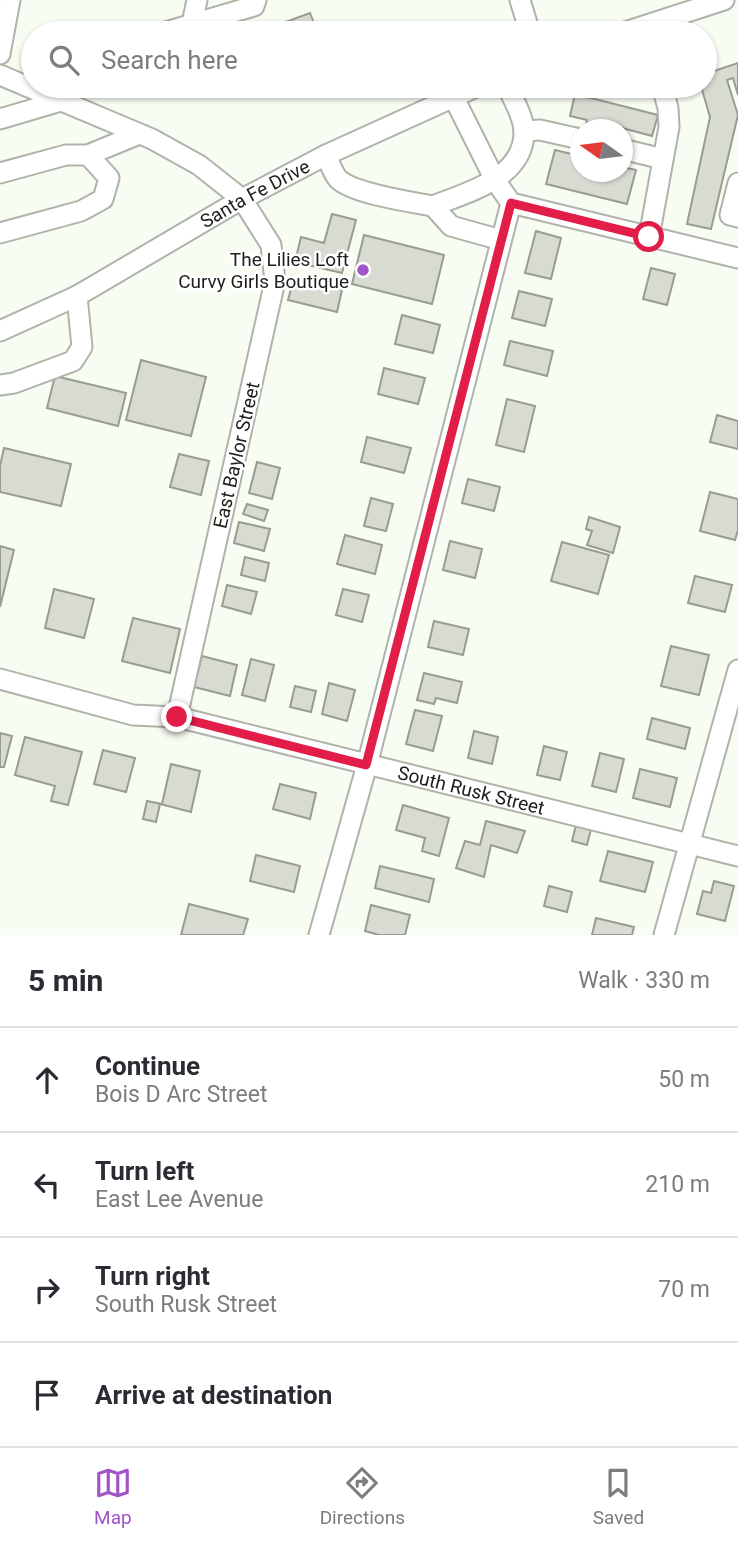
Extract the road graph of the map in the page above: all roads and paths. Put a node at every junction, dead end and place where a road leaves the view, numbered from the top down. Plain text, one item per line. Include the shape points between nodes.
1 (10, 0) edge
2 (197, 0) edge
3 (256, 0) edge
4 (520, 0) edge
5 (724, 0) edge
6 (193, 21) edge
7 (202, 21) edge
8 (526, 21) edge
9 (664, 21) edge
10 (0, 54) edge
11 (0, 75) edge
12 (21, 83) edge
13 (55, 98) edge
14 (449, 98) edge
15 (454, 98) edge
16 (512, 98) edge
17 (665, 98) edge
18 (61, 101) junction
19 (0, 119) edge
20 (524, 131) junction
21 (139, 134) junction
22 (570, 137) edge
23 (633, 152) edge
24 (88, 155) junction
25 (326, 155) junction
26 (663, 159) junction
27 (0, 173) edge
28 (495, 180) junction
29 (738, 183) edge
30 (242, 199) junction
31 (511, 203) junction
32 (433, 206) junction
33 (738, 217) edge
34 (0, 233) edge
35 (649, 237) junction
36 (501, 240) junction
37 (738, 258) edge
38 (77, 296) junction
39 (0, 331) edge
40 (0, 385) edge
41 (738, 670) edge
42 (0, 679) edge
43 (177, 717) junction
44 (366, 765) junction
45 (690, 843) junction
46 (738, 856) edge
47 (319, 935) edge
48 (664, 935) edge

1 - 10 street
2 - 6 street
3 - 7 street via 254,6
4 - 8 street
5 - 9 street
11 - 12 street, East Baylor Street
13 - 18 street, East Baylor Street
14 - 25 street, Santa Fe Drive
15 - 28 street
16 - 20 street
17 - 26 street via 669,127
18 - 19 street
18 - 21 street, East Baylor Street
20 - 22 street
20 - 28 street via 518,159
21 - 24 street
21 - 30 street, East Baylor Street via 199,165
23 - 26 street
24 - 27 street via 66,155
24 - 34 street via 109,178 103,199 81,212
25 - 30 street, Santa Fe Drive
25 - 32 street via 337,178 345,183
26 - 35 street
28 - 31 street
28 - 32 street
29 - 33 street via 730,215
30 - 38 street, Santa Fe Drive
30 - 43 street, East Baylor Street via 271,245 275,281
31 - 35 street
31 - 36 street
32 - 36 street via 451,226
35 - 37 street
36 - 44 street
38 - 39 street, Santa Fe Drive
38 - 40 street via 82,347 73,360
41 - 45 street
42 - 43 street, South Rusk Street via 134,715
43 - 44 street, South Rusk Street
44 - 45 street, South Rusk Street
44 - 47 street
45 - 46 street, South Rusk Street
45 - 48 street

